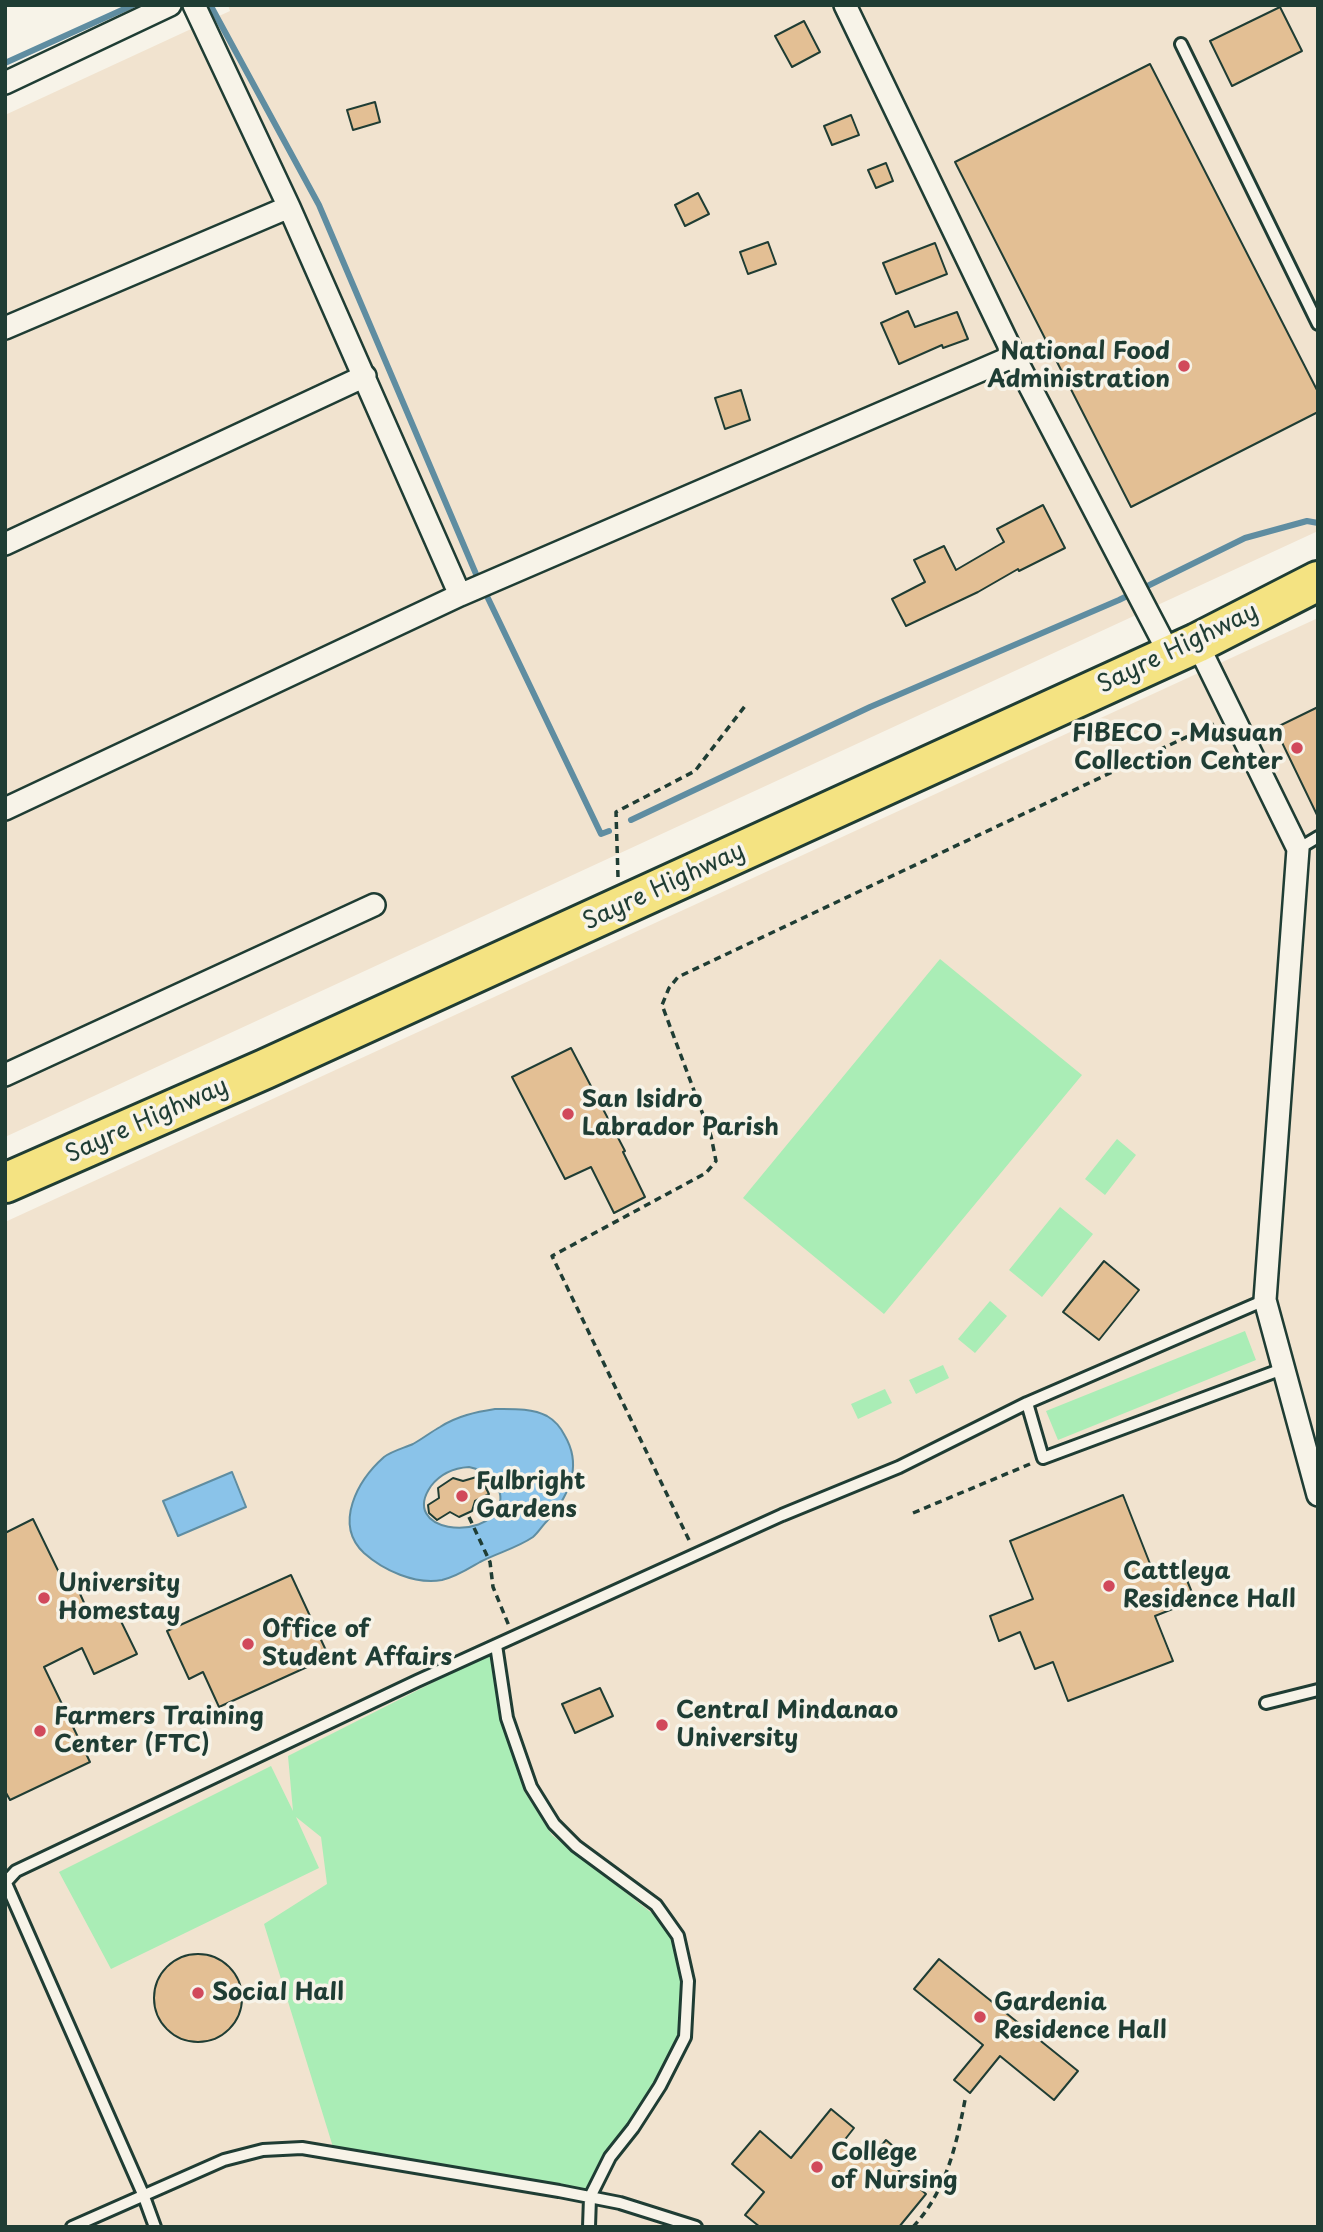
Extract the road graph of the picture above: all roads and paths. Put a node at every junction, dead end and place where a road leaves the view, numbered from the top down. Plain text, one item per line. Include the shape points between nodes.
1 (170, 5) edge
2 (194, 5) edge
3 (845, 5) edge
4 (1181, 44) dead end
5 (5, 83) edge
6 (289, 207) junction
7 (1318, 324) edge
8 (5, 328) edge
9 (1014, 356) junction
10 (365, 376) junction
11 (5, 544) edge
12 (1318, 581) edge
13 (460, 595) junction
14 (1184, 649) junction
15 (745, 706) dead end
16 (1231, 716) junction
17 (5, 809) edge
18 (1318, 837) edge
19 (1298, 849) junction
20 (374, 905) dead end
21 (619, 907) junction
22 (5, 1075) edge
23 (5, 1183) edge
24 (1265, 1300) junction
25 (1285, 1368) junction
26 (1027, 1402) junction
27 (1043, 1458) junction
28 (1318, 1494) edge
29 (913, 1513) dead end
30 (468, 1517) dead end
31 (696, 1555) junction
32 (513, 1637) junction
33 (496, 1645) junction
34 (1318, 1690) edge
35 (1266, 1703) dead end
36 (11, 1870) edge
37 (5, 1882) edge
38 (965, 2101) dead end
39 (143, 2194) junction
40 (590, 2197) junction
41 (72, 2227) edge
42 (155, 2227) edge
43 (589, 2227) edge
44 (696, 2227) edge
45 (913, 2227) edge

1 - 5 street
2 - 6 street
3 - 9 street
4 - 7 lane
6 - 8 street
6 - 10 street
9 - 13 street
9 - 14 street
10 - 11 street
10 - 13 street
12 - 14 highway, Sayre Highway
13 - 17 street
14 - 16 street
14 - 21 highway, Sayre Highway
15 - 21 path via 695,771 616,812
16 - 19 street
16 - 31 path via 678,977 669,988 662,1005 716,1161 706,1173 552,1256
18 - 19 lane
19 - 24 street
20 - 22 street
21 - 23 highway, Sayre Highway
24 - 25 street
24 - 26 lane
25 - 27 lane
25 - 28 street
26 - 27 lane
26 - 31 lane via 899,1467
27 - 29 path
30 - 32 path via 490,1562 493,1587
31 - 32 lane
32 - 33 lane
33 - 36 lane
33 - 40 lane via 507,1718 531,1787 554,1824 576,1846 656,1905 678,1936 688,1981 685,2037
34 - 35 lane
36 - 37 lane
37 - 39 lane
38 - 45 path via 944,2182
39 - 40 lane via 223,2160 262,2150 302,2148
39 - 41 lane
39 - 42 lane
40 - 43 lane
40 - 44 lane

